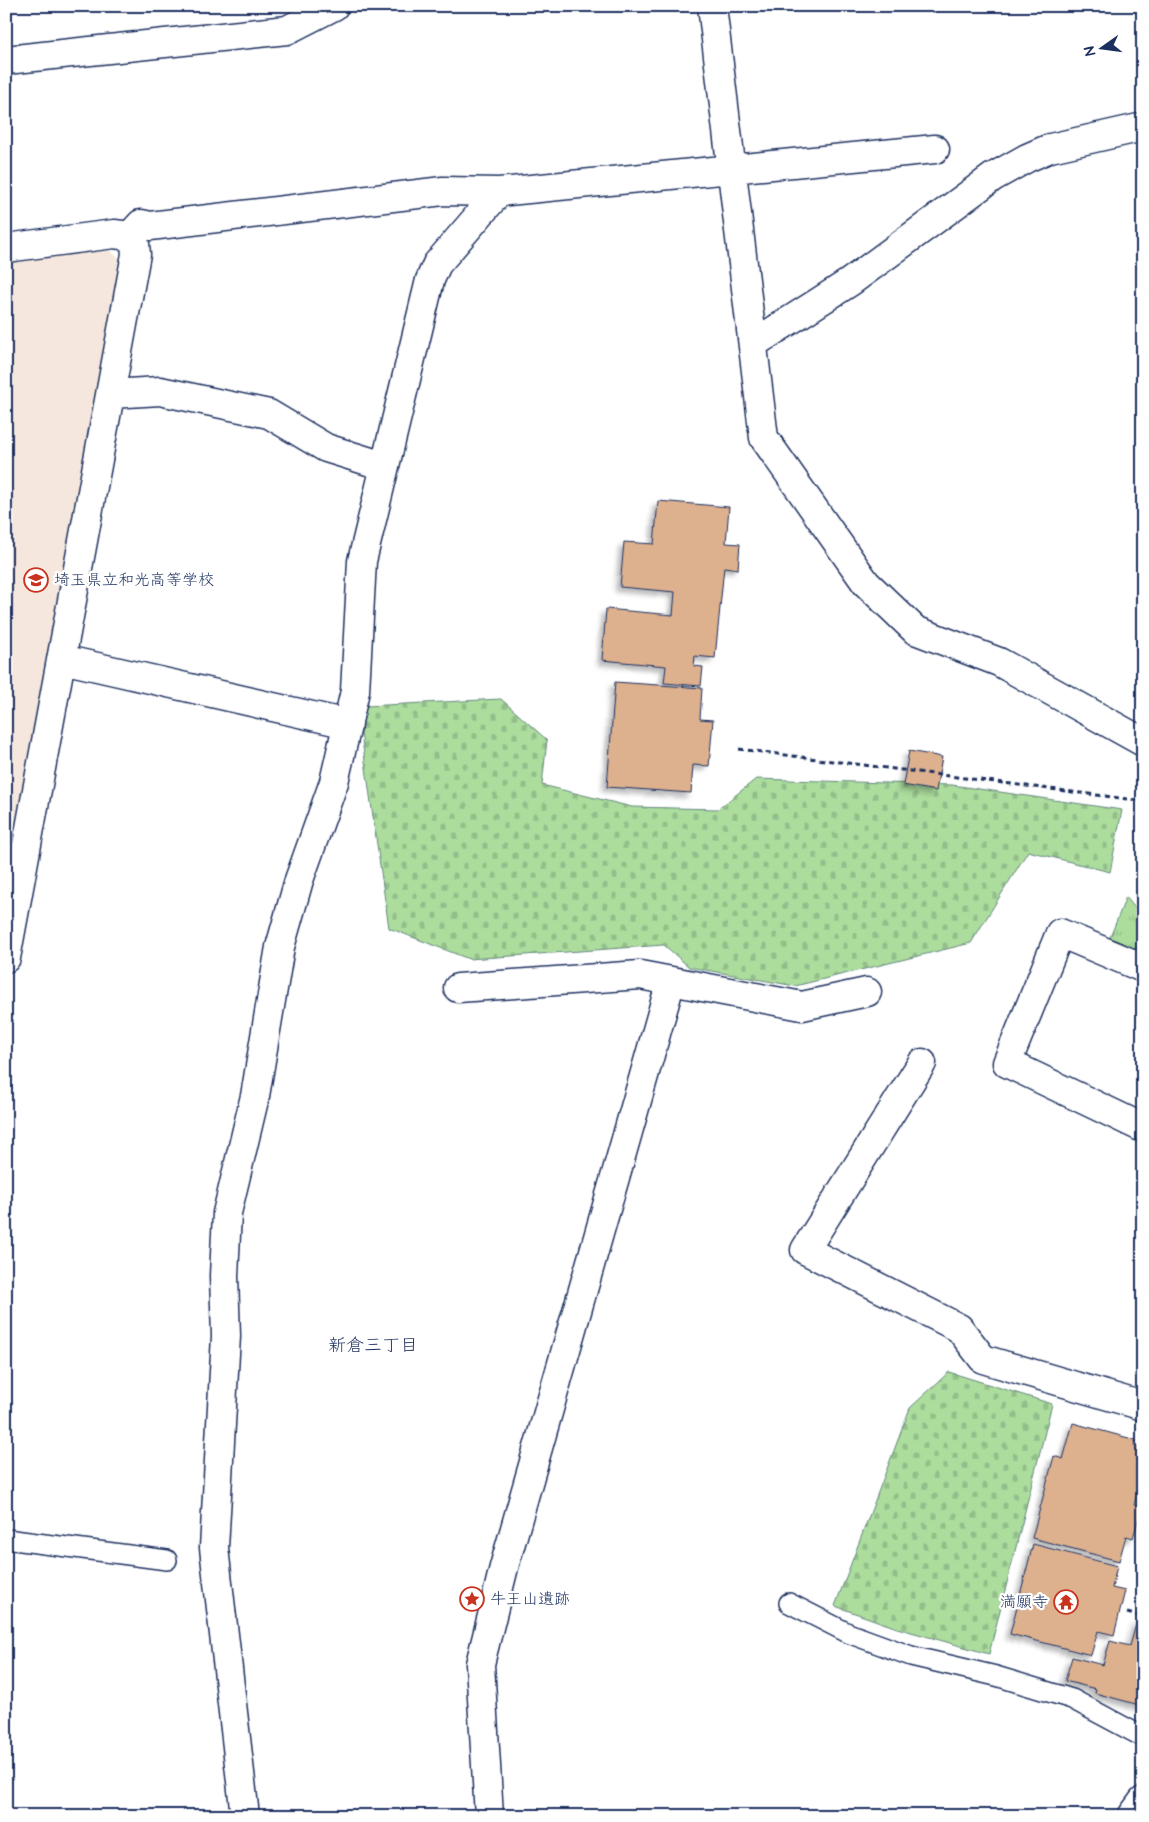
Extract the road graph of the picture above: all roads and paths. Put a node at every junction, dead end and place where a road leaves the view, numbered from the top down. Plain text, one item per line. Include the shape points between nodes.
1 (334, 6) edge
2 (712, 6) edge
3 (6, 60) edge
4 (1143, 127) edge
5 (935, 149) dead end
6 (732, 170) junction
7 (499, 192) junction
8 (130, 236) junction
9 (6, 248) edge
10 (753, 344) junction
11 (111, 394) junction
12 (384, 466) junction
13 (62, 659) junction
14 (348, 724) junction
15 (1143, 742) edge
16 (739, 749) dead end
17 (1143, 801) edge
18 (6, 958) edge
19 (1143, 968) edge
20 (671, 981) junction
21 (458, 988) dead end
22 (867, 992) dead end
23 (922, 1063) dead end
24 (1143, 1128) edge
25 (1143, 1406) edge
26 (6, 1539) edge
27 (167, 1560) dead end
28 (789, 1603) dead end
29 (1127, 1613) dead end
30 (1143, 1617) edge
31 (1143, 1737) edge
32 (1143, 1801) edge
33 (245, 1816) edge
34 (489, 1816) edge
35 (1132, 1816) edge

1 - 3 street via 287,30
2 - 6 street
4 - 10 street via 1050,148 1027,158 993,177 850,282
5 - 6 street
6 - 7 street
6 - 10 street
7 - 8 street via 443,191 150,226 141,224
7 - 12 street via 437,264 430,280
8 - 9 street via 114,234
8 - 11 street via 136,254
10 - 15 street via 764,438 866,583 915,630 999,662
11 - 12 street via 160,391 269,414 326,448
11 - 13 street
12 - 14 street via 362,561 355,691
13 - 14 street
13 - 18 street
14 - 33 street via 334,782 299,880 280,947 255,1096 227,1213 226,1336 214,1548
16 - 17 path
19 - 24 street via 1060,933 1007,1063
20 - 21 street via 640,975
20 - 22 street via 802,1006
20 - 34 street via 504,1567 480,1664
23 - 25 street via 805,1250 959,1328 983,1358
26 - 27 lane
28 - 31 lane via 848,1633 911,1656 996,1676 1072,1699
29 - 30 path
32 - 35 street

